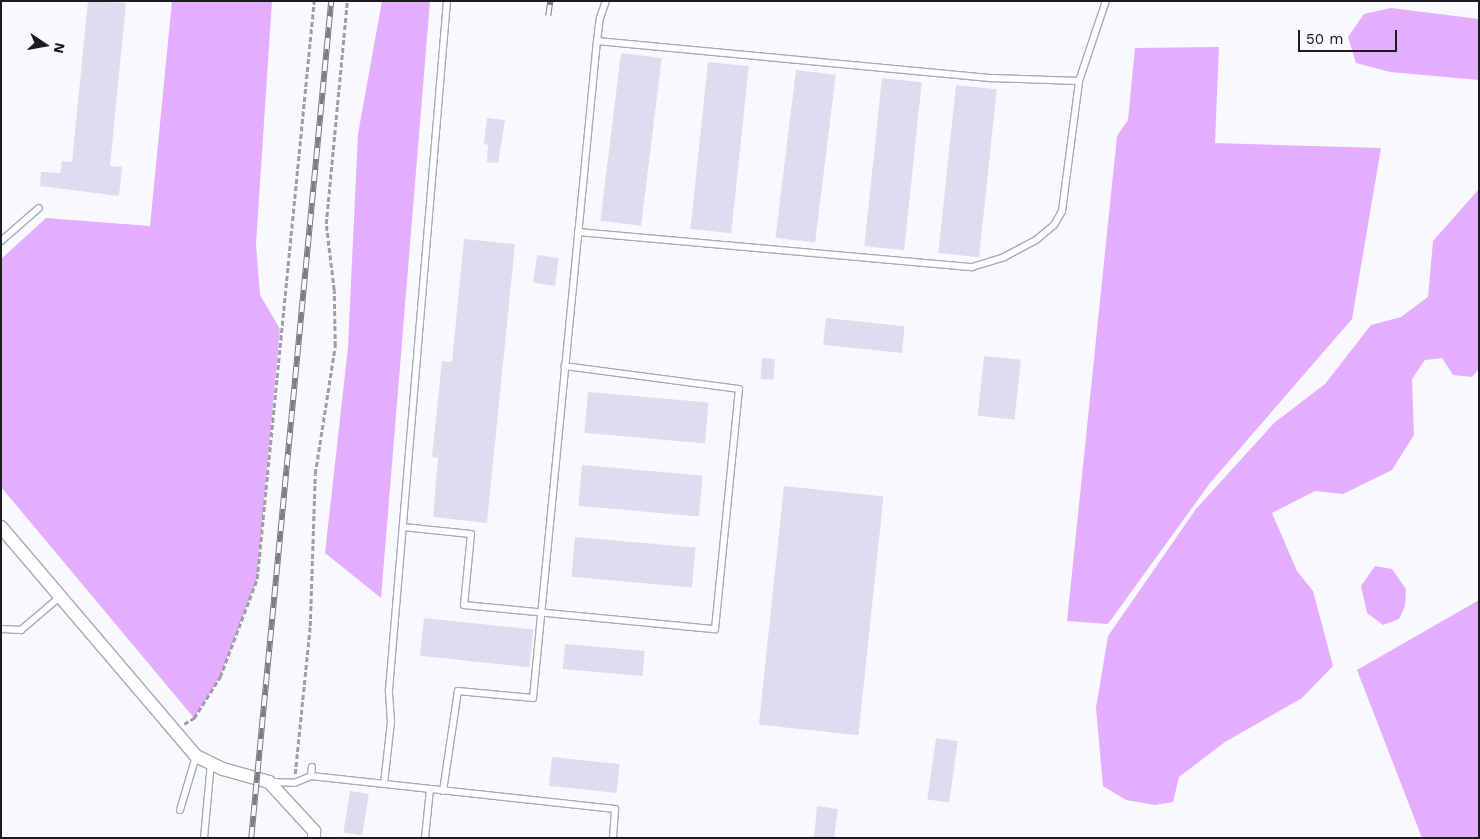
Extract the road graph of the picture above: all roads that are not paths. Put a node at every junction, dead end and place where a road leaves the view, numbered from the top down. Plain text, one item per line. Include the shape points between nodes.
1 (446, 1) edge
2 (606, 1) edge
3 (1106, 1) edge
4 (597, 41) junction
5 (1079, 81) junction
6 (38, 208) dead end
7 (578, 232) junction
8 (1, 241) edge
9 (565, 366) junction
10 (1, 527) edge
11 (403, 527) junction
12 (61, 596) junction
13 (541, 615) junction
14 (1, 629) edge
15 (196, 756) junction
16 (210, 763) junction
17 (312, 767) dead end
18 (311, 776) junction
19 (269, 782) junction
20 (384, 784) junction
21 (430, 789) junction
22 (443, 791) junction
23 (180, 810) dead end
24 (314, 834) edge
25 (204, 838) edge
26 (425, 838) edge
27 (613, 838) edge

1 - 11 lane
2 - 4 lane
3 - 5 lane
4 - 5 lane via 992,78
4 - 7 lane
5 - 7 lane via 1062,211 1054,225 1036,240 1004,257 972,267
6 - 8 lane
7 - 9 lane
9 - 13 lane
9 - 13 lane via 739,389 715,629
10 - 12 street
11 - 13 lane via 471,534 464,605
11 - 20 lane
12 - 14 lane via 21,630
12 - 15 street
13 - 22 lane via 533,698 458,691
15 - 16 street
15 - 23 lane
16 - 19 street
16 - 25 lane
17 - 18 lane
18 - 19 lane via 294,782
18 - 20 lane
19 - 24 street
20 - 21 lane
21 - 22 lane
21 - 26 lane
22 - 27 lane via 616,809

